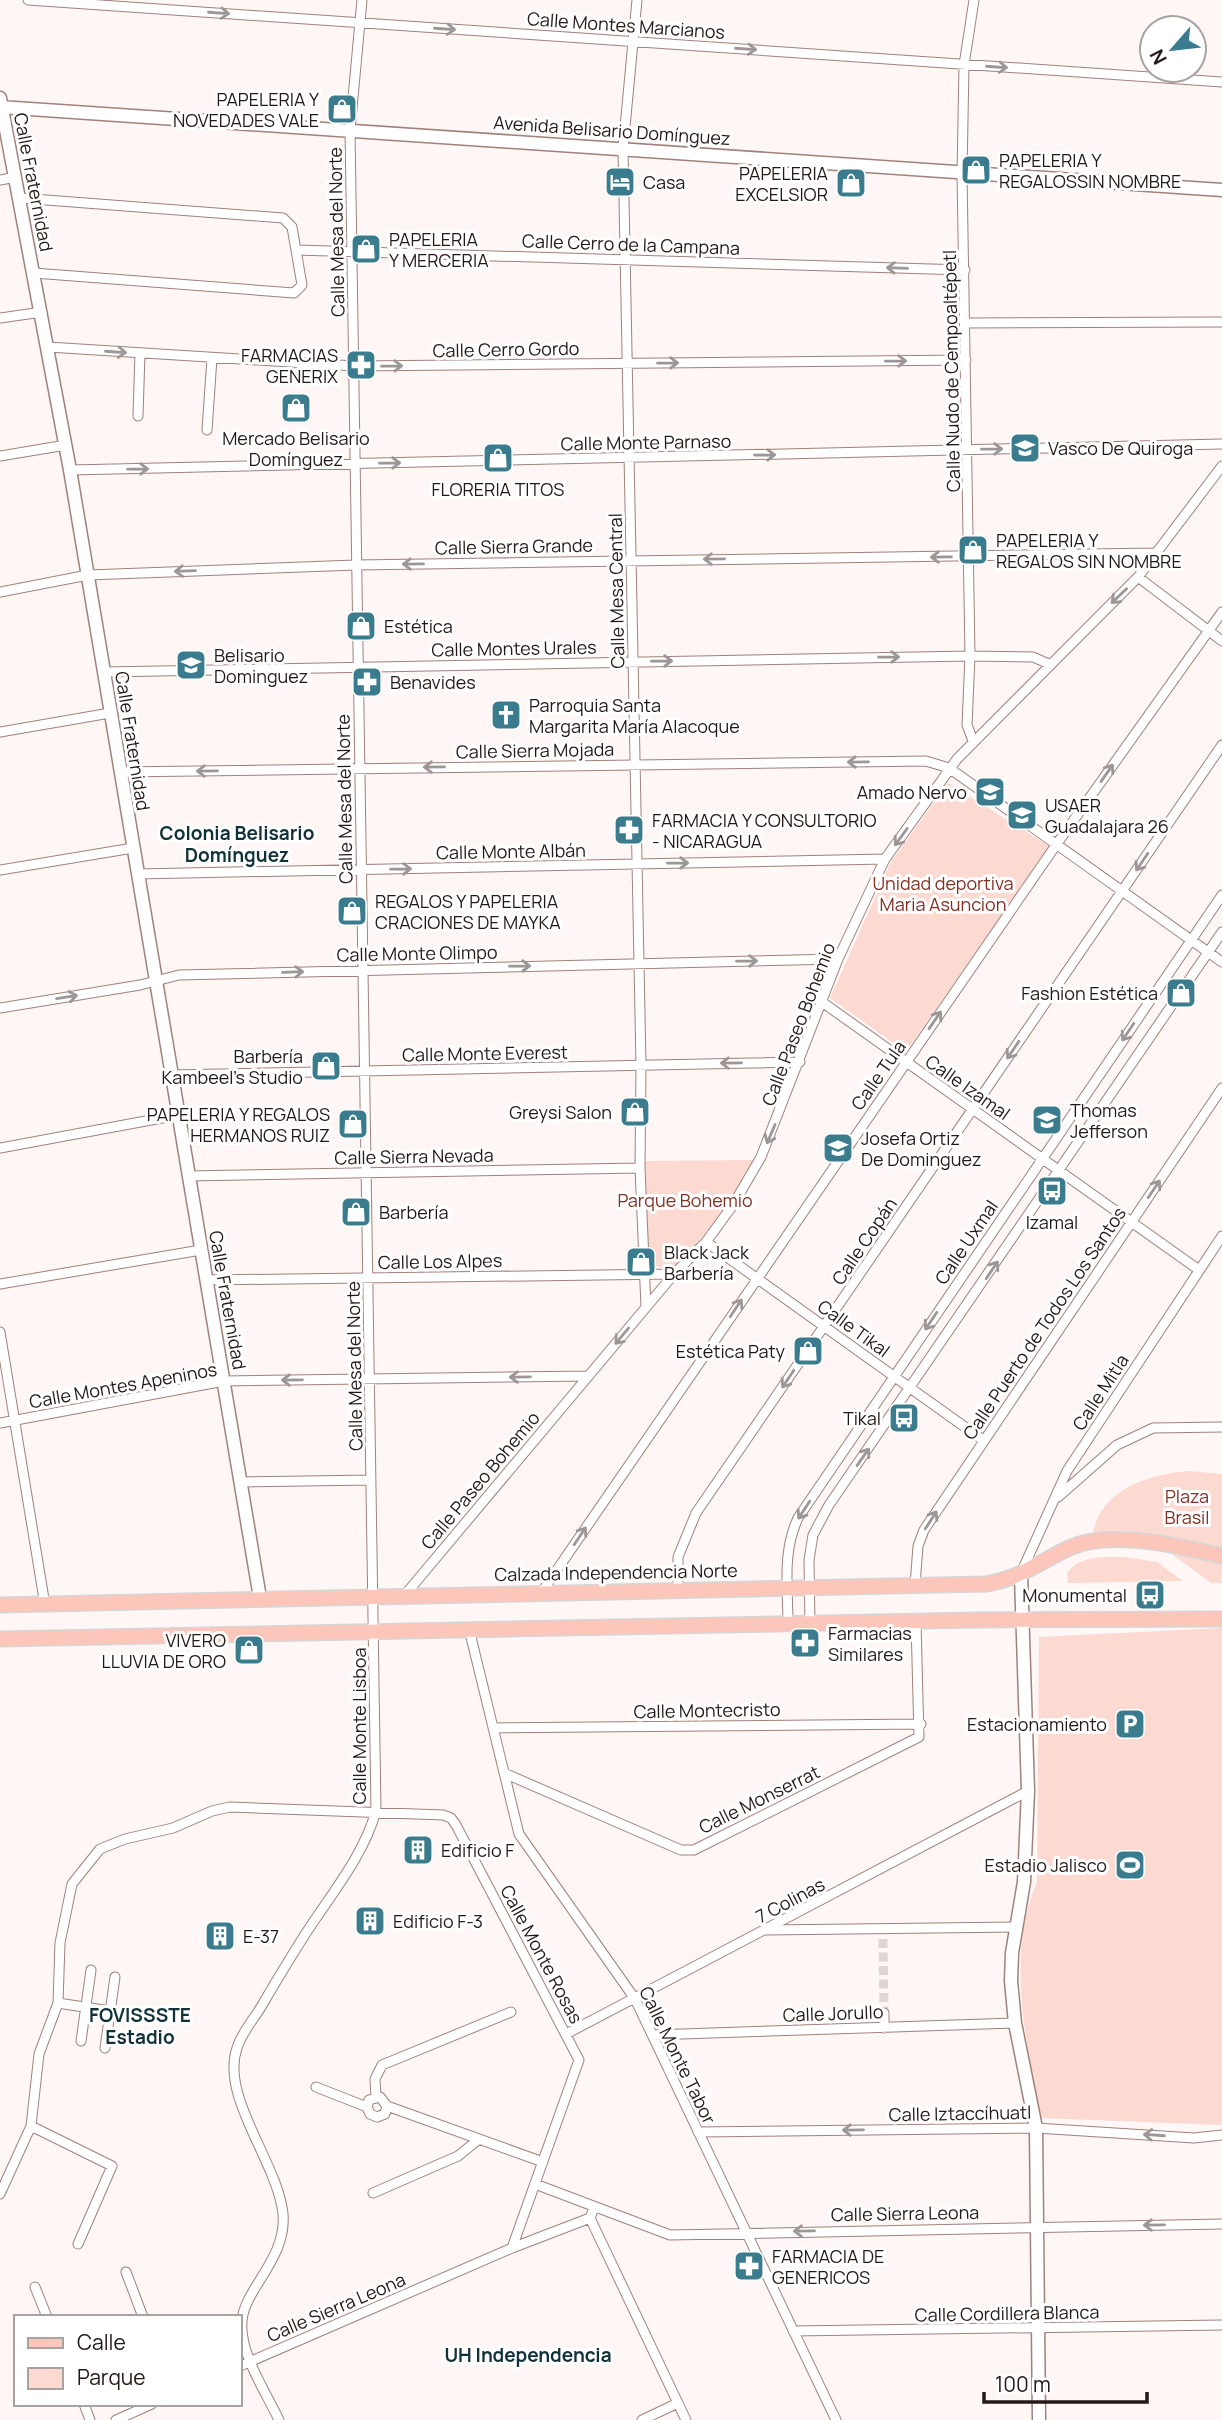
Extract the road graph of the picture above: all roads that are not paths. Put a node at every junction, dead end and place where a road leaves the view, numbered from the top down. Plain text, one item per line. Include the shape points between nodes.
1 (28, 0) edge
2 (362, 0) edge
3 (637, 0) edge
4 (974, 0) edge
5 (360, 23) junction
6 (633, 42) junction
7 (964, 65) junction
8 (1222, 82) edge
9 (1, 104) edge
10 (350, 130) junction
11 (623, 148) junction
12 (962, 174) junction
13 (16, 177) junction
14 (0, 180) edge
15 (1222, 190) edge
16 (20, 198) junction
17 (296, 250) junction
18 (354, 251) junction
19 (626, 260) junction
20 (965, 270) junction
21 (34, 273) junction
22 (41, 312) junction
23 (0, 318) edge
24 (1222, 322) edge
25 (967, 323) junction
26 (48, 347) junction
27 (141, 353) junction
28 (212, 358) junction
29 (966, 360) junction
30 (628, 363) junction
31 (354, 366) junction
32 (138, 416) dead end
33 (207, 430) dead end
34 (1222, 444) edge
35 (66, 445) junction
36 (968, 450) junction
37 (0, 456) edge
38 (630, 458) junction
39 (355, 464) junction
40 (1222, 466) edge
41 (70, 470) junction
42 (1157, 553) junction
43 (968, 557) junction
44 (632, 560) junction
45 (356, 565) junction
46 (88, 575) junction
47 (1138, 577) junction
48 (0, 592) edge
49 (1222, 612) edge
50 (1208, 630) junction
51 (1222, 641) edge
52 (970, 656) junction
53 (633, 662) junction
54 (1049, 664) junction
55 (358, 667) junction
56 (103, 672) junction
57 (110, 713) junction
58 (0, 732) edge
59 (973, 741) junction
60 (1222, 745) edge
61 (635, 764) junction
62 (359, 768) junction
63 (949, 768) junction
64 (120, 772) junction
65 (1056, 845) junction
66 (133, 848) junction
67 (885, 859) junction
68 (636, 864) junction
69 (0, 870) edge
70 (360, 870) junction
71 (137, 874) junction
72 (1122, 891) junction
73 (1222, 895) edge
74 (1222, 932) edge
75 (1191, 940) junction
76 (1208, 952) junction
77 (838, 959) junction
78 (1222, 962) edge
79 (638, 964) junction
80 (362, 970) junction
81 (157, 981) junction
82 (822, 1002) junction
83 (0, 1008) edge
84 (800, 1062) junction
85 (906, 1062) junction
86 (641, 1065) junction
87 (363, 1071) junction
88 (171, 1075) junction
89 (1222, 1088) edge
90 (973, 1110) junction
91 (178, 1115) junction
92 (0, 1148) edge
93 (1042, 1159) junction
94 (640, 1168) junction
95 (1059, 1171) junction
96 (365, 1173) junction
97 (188, 1176) junction
98 (1131, 1222) junction
99 (1222, 1236) edge
100 (706, 1242) junction
101 (201, 1250) junction
102 (1199, 1270) junction
103 (645, 1274) junction
104 (674, 1274) junction
105 (368, 1278) junction
106 (757, 1278) junction
107 (206, 1280) junction
108 (0, 1284) edge
109 (646, 1307) junction
110 (825, 1326) junction
111 (0, 1332) edge
112 (588, 1376) junction
113 (894, 1376) junction
114 (370, 1379) junction
115 (224, 1381) junction
116 (911, 1388) junction
117 (15, 1420) junction
118 (0, 1423) edge
119 (1222, 1427) edge
120 (984, 1440) junction
121 (371, 1479) junction
122 (240, 1482) junction
123 (1057, 1498) junction
124 (1222, 1556) edge
125 (1021, 1575) junction
126 (915, 1585) junction
127 (810, 1586) junction
128 (786, 1587) junction
129 (678, 1591) junction
130 (541, 1593) junction
131 (404, 1596) junction
132 (260, 1598) junction
133 (373, 1598) junction
134 (0, 1605) edge
135 (45, 1605) junction
136 (1023, 1619) junction
137 (1222, 1619) edge
138 (916, 1622) junction
139 (788, 1624) junction
140 (810, 1624) junction
141 (469, 1629) junction
142 (374, 1631) junction
143 (0, 1639) edge
144 (921, 1724) junction
145 (493, 1728) junction
146 (504, 1773) junction
147 (1028, 1791) junction
148 (376, 1811) junction
149 (1017, 1927) junction
150 (766, 1930) junction
151 (91, 1970) dead end
152 (115, 1977) dead end
153 (635, 1999) junction
154 (58, 2003) junction
155 (86, 2007) junction
156 (110, 2011) junction
157 (511, 2012) dead end
158 (884, 2014) tunnel mouth
159 (1016, 2024) junction
160 (884, 2028) junction
161 (566, 2034) junction
162 (652, 2035) junction
163 (81, 2041) dead end
164 (105, 2048) dead end
165 (316, 2087) dead end
166 (376, 2096) junction
167 (387, 2106) junction
168 (367, 2107) junction
169 (31, 2126) junction
170 (1036, 2128) junction
171 (698, 2132) junction
172 (1222, 2135) edge
173 (479, 2139) junction
174 (543, 2162) junction
175 (535, 2184) junction
176 (373, 2193) dead end
177 (0, 2194) edge
178 (592, 2213) junction
179 (1222, 2224) edge
180 (1037, 2226) junction
181 (746, 2232) junction
182 (78, 2244) dead end
183 (512, 2248) junction
184 (126, 2272) dead end
185 (35, 2287) dead end
186 (46, 2315) edge
187 (142, 2315) edge
188 (1222, 2325) edge
189 (1038, 2328) junction
190 (793, 2331) junction
191 (252, 2361) junction
192 (242, 2365) edge
193 (678, 2403) junction
194 (148, 2406) edge
195 (116, 2420) edge
196 (279, 2420) edge
197 (642, 2420) edge
198 (686, 2420) edge
199 (836, 2420) edge
200 (1039, 2420) edge

1 -> 5 street, Calle Montes Marcianos
2 - 5 street, Calle Mesa del Norte
3 - 6 street, Calle Mesa Central
4 - 7 street, Calle Nudo de Cempoaltépetl
5 -> 6 street, Calle Montes Marcianos
5 - 10 street, Calle Mesa del Norte
6 -> 7 street, Calle Montes Marcianos
6 - 11 street, Calle Mesa Central
7 -> 8 street, Calle Montes Marcianos
7 - 12 street, Calle Nudo de Cempoaltépetl
9 - 10 street, Avenida Belisario Domínguez
9 - 13 street, Calle Fraternidad
10 - 11 street, Avenida Belisario Domínguez
10 - 18 street, Calle Mesa del Norte
11 - 12 street, Avenida Belisario Domínguez
11 - 19 street, Calle Mesa Central
12 - 15 street, Avenida Belisario Domínguez
12 - 20 street, Calle Nudo de Cempoaltépetl
13 - 14 street
13 - 16 street, Calle Fraternidad
16 - 17 street via 283,218 292,227
16 - 21 street, Calle Fraternidad
17 - 18 street, Calle Cerro de la Campana
17 - 21 street via 302,285 294,293
18 - 19 street, Calle Cerro de la Campana
18 - 31 street, Calle Mesa del Norte
20 -> 19 street, Calle Cerro de la Campana
19 - 30 street, Calle Mesa Central
20 - 25 street, Calle Nudo de Cempoaltépetl
21 - 22 street, Calle Fraternidad
22 - 23 street
22 - 26 street, Calle Fraternidad
24 - 25 street
25 - 29 street, Calle Nudo de Cempoaltépetl
26 -> 27 street, Calle Cerro Gordo
26 - 35 street, Calle Fraternidad
27 - 28 street, Calle Cerro Gordo
27 - 32 street
28 - 31 street, Calle Cerro Gordo
28 - 33 street
30 -> 29 street, Calle Cerro Gordo
29 - 36 street, Calle Nudo de Cempoaltépetl
31 -> 30 street, Calle Cerro Gordo
30 - 38 street, Calle Mesa Central
31 - 39 street, Calle Mesa del Norte
36 -> 34 street, Calle Monte Parnaso
35 - 37 street
35 - 41 street, Calle Fraternidad
38 -> 36 street, Calle Monte Parnaso
36 - 43 street, Calle Nudo de Cempoaltépetl
39 -> 38 street, Calle Monte Parnaso
38 - 44 street, Calle Mesa Central
41 -> 39 street, Calle Monte Parnaso
39 - 45 street, Calle Mesa del Norte
40 - 42 street, Calle Paseo Bohemio
41 - 46 street, Calle Fraternidad
42 - 43 street, Calle Sierra Grande
42 - 47 street, Calle Paseo Bohemio
43 -> 44 street, Calle Sierra Grande
43 - 52 street, Calle Nudo de Cempoaltépetl
44 -> 45 street, Calle Sierra Grande
44 - 53 street, Calle Mesa Central
45 -> 46 street, Calle Sierra Grande
45 - 55 street, Calle Mesa del Norte
46 - 48 street, Calle Sierra Grande
46 - 56 street, Calle Fraternidad
47 - 50 street
47 -> 54 street, Calle Paseo Bohemio
49 - 50 street, Calle Tula
50 - 51 street
65 -> 50 street, Calle Tula
53 -> 52 street, Calle Montes Urales
52 - 54 street, Calle Montes Urales via 1033,657
52 - 59 street, Calle Nudo de Cempoaltépetl via 967,724
53 - 55 street, Calle Montes Urales
53 - 61 street, Calle Mesa Central
54 - 59 street, Calle Paseo Bohemio
55 - 56 street, Calle Montes Urales
55 - 62 street, Calle Mesa del Norte
56 - 57 street, Calle Fraternidad
57 - 58 street
57 - 64 street, Calle Fraternidad
59 - 63 street, Calle Paseo Bohemio
60 -> 72 street, Calle Copán
61 -> 62 street, Calle Sierra Mojada
63 -> 61 street, Calle Sierra Mojada via 926,761
61 - 68 street, Calle Mesa Central
62 -> 64 street, Calle Sierra Mojada
62 - 70 street, Calle Mesa del Norte
63 - 65 street
63 -> 67 street, Calle Paseo Bohemio
64 - 66 street, Calle Fraternidad
65 - 72 street
85 -> 65 street, Calle Tula
66 - 69 street
66 - 71 street, Calle Fraternidad
68 -> 67 street, Calle Monte Albán
67 - 77 street, Calle Paseo Bohemio
70 -> 68 street, Calle Monte Albán
68 - 79 street, Calle Mesa Central
70 - 71 street, Calle Monte Albán
70 - 80 street, Calle Mesa del Norte
71 - 81 street, Calle Fraternidad
72 - 75 street
72 -> 90 street, Calle Copán
73 - 75 street, Calle Uxmal
74 - 76 street, Calle Uxmal
75 - 76 street
75 -> 93 street, Calle Uxmal
76 - 78 street
76 - 95 street, Calle Uxmal
79 -> 77 street, Calle Monte Olimpo
77 - 82 street, Calle Paseo Bohemio
80 -> 79 street, Calle Monte Olimpo
79 - 86 street, Calle Mesa Central
81 -> 80 street, Calle Monte Olimpo via 179,975
80 - 87 street, Calle Mesa del Norte
83 -> 81 street, Calle Monte Olimpo
81 - 88 street, Calle Fraternidad
82 - 84 street, Calle Paseo Bohemio
82 - 85 street, Calle Izamal
84 -> 86 street, Calle Monte Everest
84 -> 100 street, Calle Paseo Bohemio via 761,1157
85 - 90 street, Calle Izamal
85 - 106 street, Calle Tula
86 - 87 street, Calle Monte Everest
86 - 94 street, Calle Mesa Central
87 - 88 street, Calle Monte Everest
87 - 96 street, Calle Mesa del Norte
88 - 91 street, Calle Fraternidad
98 -> 89 street, Calle Puerto de Todos Los Santos
90 - 93 street, Calle Izamal
90 - 110 street, Calle Copán
91 - 92 street
91 - 97 street, Calle Fraternidad
93 - 95 street, Calle Izamal
93 -> 113 street, Calle Uxmal
94 - 96 street, Calle Sierra Nevada
94 - 103 street, Calle Mesa Central
95 - 98 street, Calle Izamal
116 -> 95 street, Calle Uxmal
96 - 97 street, Calle Sierra Nevada
96 - 105 street, Calle Mesa del Norte
97 - 101 street, Calle Fraternidad
98 - 102 street, Calle Izamal
98 - 120 street, Calle Puerto de Todos Los Santos
99 - 102 street, Calle Mitla
100 - 104 street, Calle Paseo Bohemio
100 - 106 street, Calle Tikal
101 - 107 street, Calle Fraternidad
101 - 108 street
102 - 123 street, Calle Mitla via 1067,1471
103 - 104 street, Calle Los Alpes
103 - 105 street, Calle Los Alpes
103 - 109 street, Calle Mesa Central
104 - 109 street, Calle Paseo Bohemio
105 - 107 street, Calle Los Alpes
105 - 114 street, Calle Mesa del Norte
106 - 110 street, Calle Tikal
130 -> 106 street, Calle Tula
107 - 115 street, Calle Fraternidad
109 -> 112 street, Calle Paseo Bohemio
110 - 113 street, Calle Tikal
110 -> 129 street, Calle Copán via 696,1513 678,1557
111 - 117 street
112 -> 114 street, Calle Montes Apeninos
112 - 131 street, Calle Paseo Bohemio
113 - 116 street, Calle Tikal
113 -> 128 street, Calle Uxmal via 790,1535
114 -> 115 street, Calle Montes Apeninos
114 - 121 street, Calle Mesa del Norte
115 - 117 street, Calle Montes Apeninos
115 - 122 street, Calle Fraternidad
116 - 120 street, Calle Tikal
127 -> 116 street, Calle Uxmal via 813,1535
117 - 118 street, Calle Montes Apeninos
117 - 135 street
119 - 123 street via 1153,1428 1117,1445
126 -> 120 street, Calle Puerto de Todos Los Santos via 924,1530
121 - 122 street
121 - 133 street, Calle Mesa del Norte
122 - 132 street, Calle Fraternidad
123 - 125 street, Calle Mitla
124 - 125 main road, Calzada Independencia Norte via 1160,1544 1092,1541 1070,1547
125 - 126 main road, Calzada Independencia Norte via 986,1584
125 - 136 street
126 - 127 main road, Calzada Independencia Norte
127 - 128 main road, Calzada Independencia Norte
127 - 140 street, Calle Uxmal
128 - 129 main road, Calzada Independencia Norte
128 - 139 street, Calle Uxmal
129 - 130 main road, Calzada Independencia Norte
130 - 131 main road, Calzada Independencia Norte
131 - 133 main road, Calzada Independencia Norte
132 - 133 main road, Calzada Independencia Norte
132 - 135 main road, Calzada Independencia Norte
133 - 142 street, Calle Monte Lisboa
134 - 135 main road, Calzada Independencia Norte
136 - 137 main road
136 - 138 main road
136 - 147 street
138 - 140 main road
138 - 144 street
139 - 140 main road
139 - 141 main road
141 - 142 main road
141 - 145 street, Calle Monte Tabor
142 - 143 main road
142 - 148 street, Calle Monte Lisboa
144 - 145 street, Calle Montecristo
144 - 146 street, Calle Monserrat via 915,1740 687,1851
145 - 146 street, Calle Monte Tabor
146 - 153 street, Calle Monte Tabor via 519,1834
147 - 149 street
147 - 150 street, 7 Colinas
148 - 154 street via 230,1807 100,1849 72,1884 60,1942
148 - 161 street, Calle Monte Rosas via 451,1818
148 - 191 street, Calle Monte Lisboa via 359,1850 237,2048 233,2074 240,2100 263,2151 283,2216 271,2267 242,2320
149 - 150 street via 883,1934
149 - 159 street via 1011,1981
150 - 153 street, 7 Colinas
151 - 155 street
152 - 156 street
153 - 161 street, 7 Colinas
153 - 162 street, Calle Monte Tabor
154 - 155 street
154 - 169 street via 39,2054
155 - 156 street
155 - 163 street
156 - 164 street
157 - 166 street via 382,2066 375,2079
158 - 160 street
159 - 160 street, Calle Jorullo
159 - 170 street
160 - 162 street, Calle Jorullo
161 - 174 street, Calle Monte Rosas via 579,2060
162 - 171 street, Calle Monte Tabor
165 - 168 street
166 - 167 street
166 - 168 street
167 - 168 street via 385,2114 377,2117
167 - 173 street
169 - 177 street
169 - 182 street via 111,2166
170 -> 171 street, Calle Iztaccíhuatl
172 -> 170 street, Calle Iztaccíhuatl via 1194,2138
170 - 180 street
171 - 181 street, Calle Monte Tabor
173 - 174 street
173 - 176 street via 458,2156
174 - 175 street
175 - 178 street, Calle Sierra Leona
175 - 183 street
178 - 181 street, Calle Sierra Leona via 670,2235
178 - 183 street, Calle Sierra Leona
178 - 193 street
179 -> 180 street, Calle Sierra Leona
180 -> 181 street, Calle Sierra Leona
180 - 189 street
181 - 190 street, Calle Monte Tabor
183 - 191 street, Calle Sierra Leona
184 - 187 street
185 - 186 street
188 - 189 street, Calle Cordillera Blanca
189 - 190 street, Calle Cordillera Blanca
189 - 200 street
190 - 199 street, Calle Monte Tabor
191 - 192 street, Calle Sierra Leona
191 - 196 street, Calle Monte Lisboa
193 - 197 street
193 - 198 street
194 - 195 street

